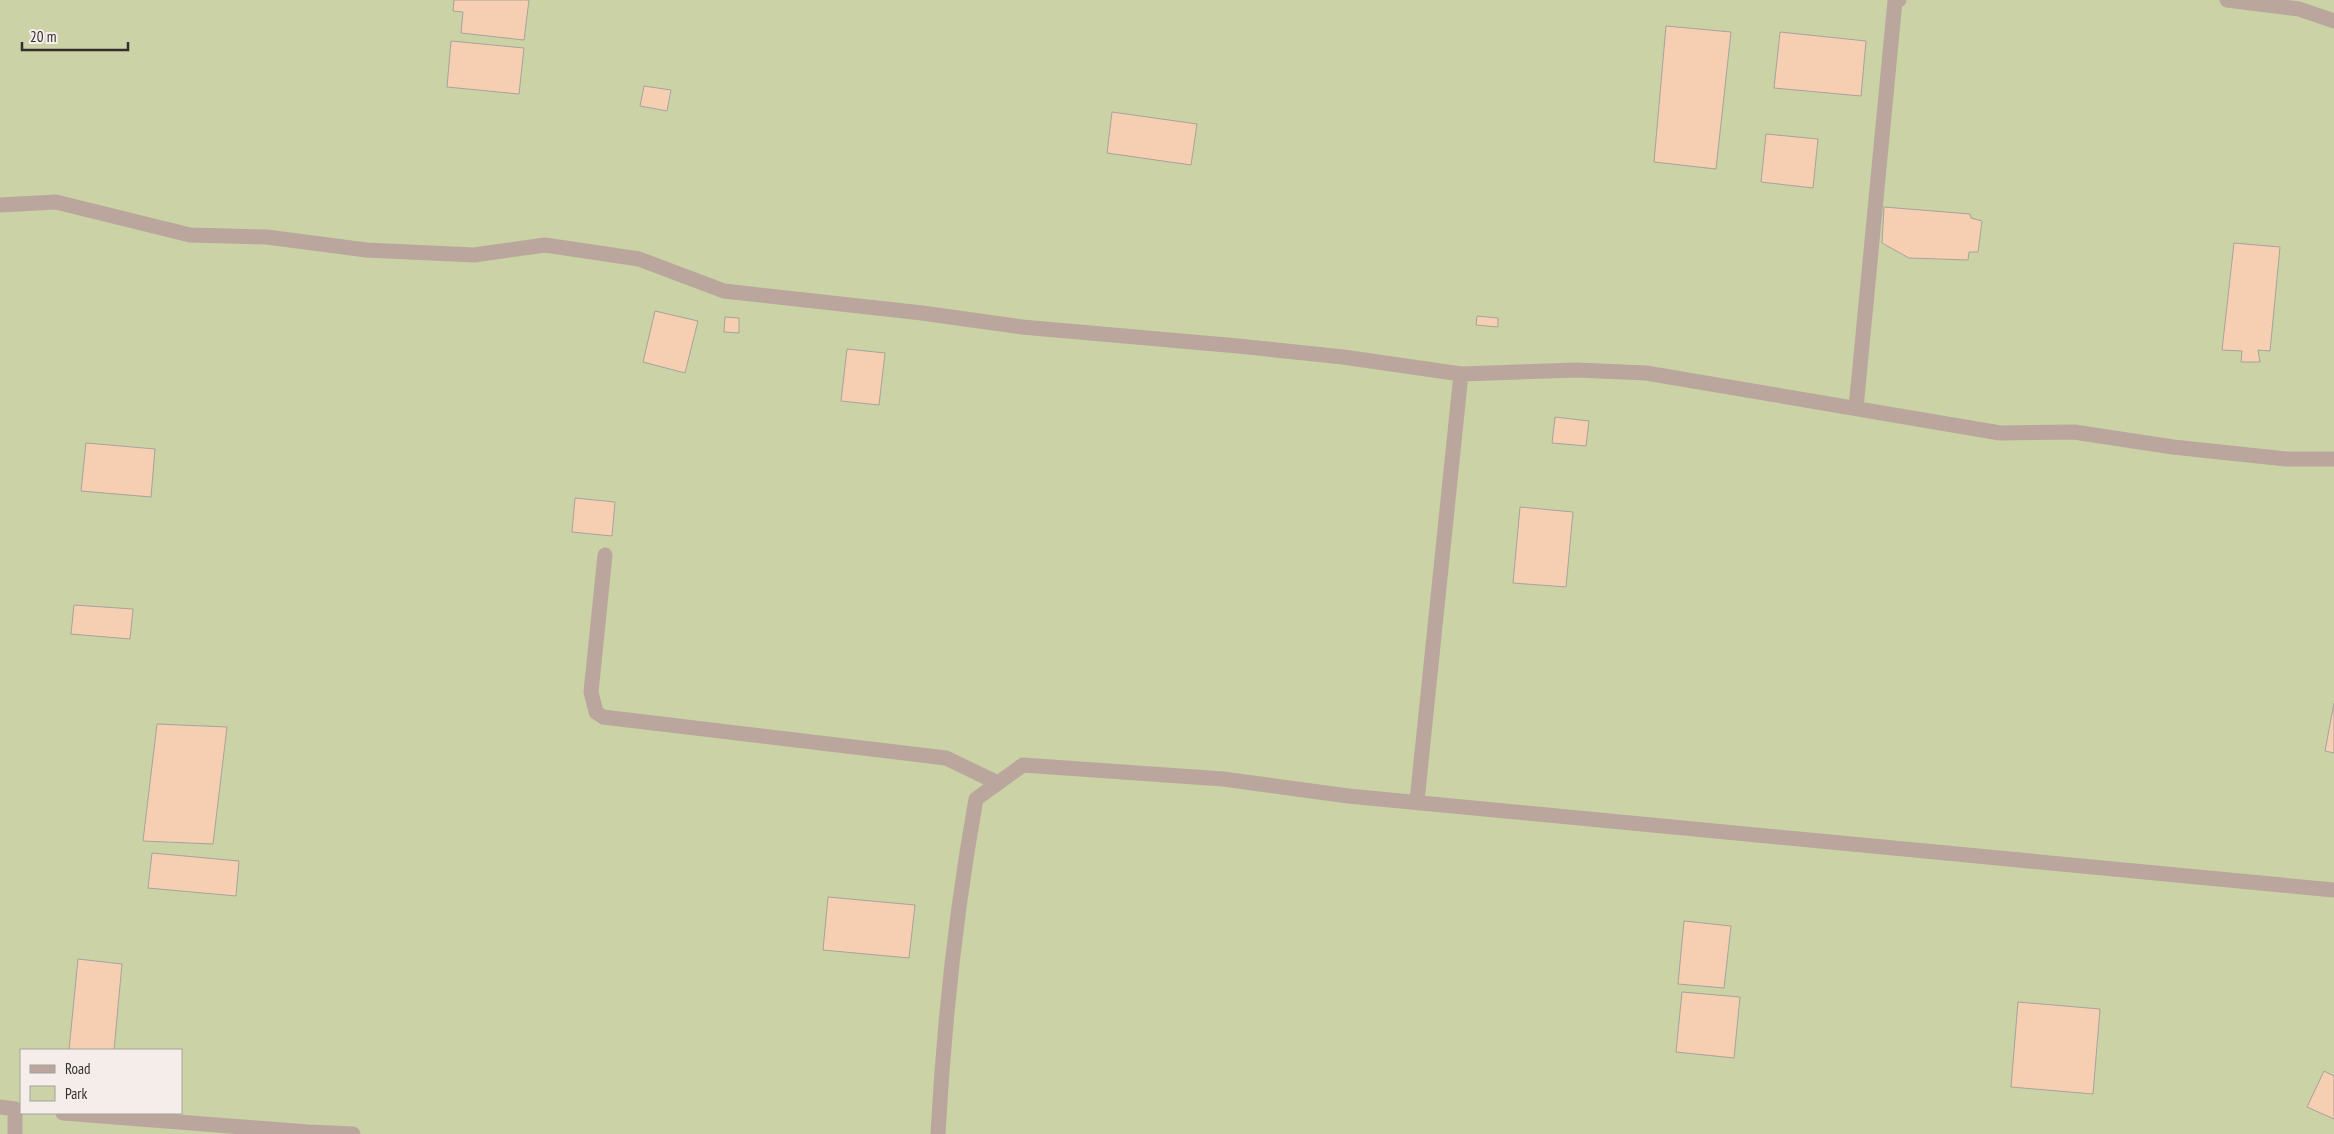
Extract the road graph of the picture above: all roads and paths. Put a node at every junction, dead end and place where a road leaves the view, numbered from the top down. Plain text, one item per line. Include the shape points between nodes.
1 (1896, 0) edge
2 (2227, 0) edge
3 (2334, 21) edge
4 (0, 205) edge
5 (1461, 374) junction
6 (1856, 408) junction
7 (2334, 459) edge
8 (605, 555) dead end
9 (998, 783) junction
10 (1417, 801) junction
11 (2334, 890) edge
12 (12, 1108) edge
13 (75, 1114) edge
14 (308, 1133) edge
15 (14, 1134) edge
16 (353, 1134) edge
17 (938, 1134) edge

1 - 6 street
2 - 3 street via 2299,9
4 - 5 street via 56,202 190,235 267,236 366,250 474,255 545,245 639,259 724,291 885,308 1022,328 1134,335 1344,357
5 - 6 street via 1576,370 1646,373
5 - 10 street
6 - 7 street via 2000,434 2074,432 2286,459
8 - 9 street via 591,692 596,712 603,717 946,758
9 - 10 street via 1023,765 1223,779 1348,796
9 - 17 street via 976,799 942,1052
10 - 11 street
12 - 15 street
13 - 14 street
14 - 16 street

